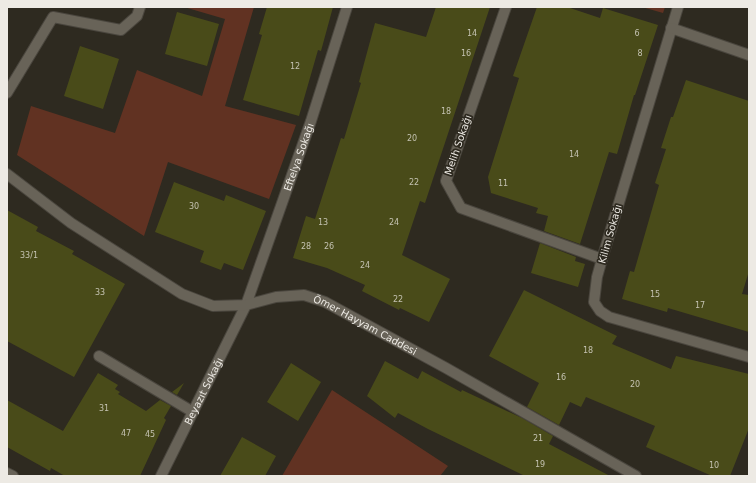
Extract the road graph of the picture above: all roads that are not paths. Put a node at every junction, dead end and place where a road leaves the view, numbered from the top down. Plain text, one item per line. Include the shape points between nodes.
1 (140, 7) edge
2 (347, 7) edge
3 (506, 7) edge
4 (678, 7) edge
5 (671, 28) junction
6 (749, 55) edge
7 (7, 93) edge
8 (7, 174) edge
9 (602, 259) junction
10 (246, 305) junction
11 (99, 356) dead end
12 (749, 357) edge
13 (193, 412) junction
14 (7, 473) edge
15 (14, 476) edge
16 (161, 476) edge
17 (636, 476) edge

1 - 7 street via 137,16 121,30 53,17
2 - 10 street, Eftelya Sokağı via 312,121
3 - 9 street, Melih Sokağı via 446,181 461,208
4 - 5 street, Kilim Sokağı
5 - 6 street
5 - 9 street, Kilim Sokağı
8 - 10 street, Ömer Hayyam Caddesi via 71,223 182,294 212,306
9 - 12 street, Kilim Sokağı via 594,302 600,311 609,317
10 - 13 street, Beyazıt Sokağı
10 - 17 street, Ömer Hayyam Caddesi via 276,297 304,295 325,302
11 - 13 street
13 - 16 street, Beyazıt Sokağı
14 - 15 street

